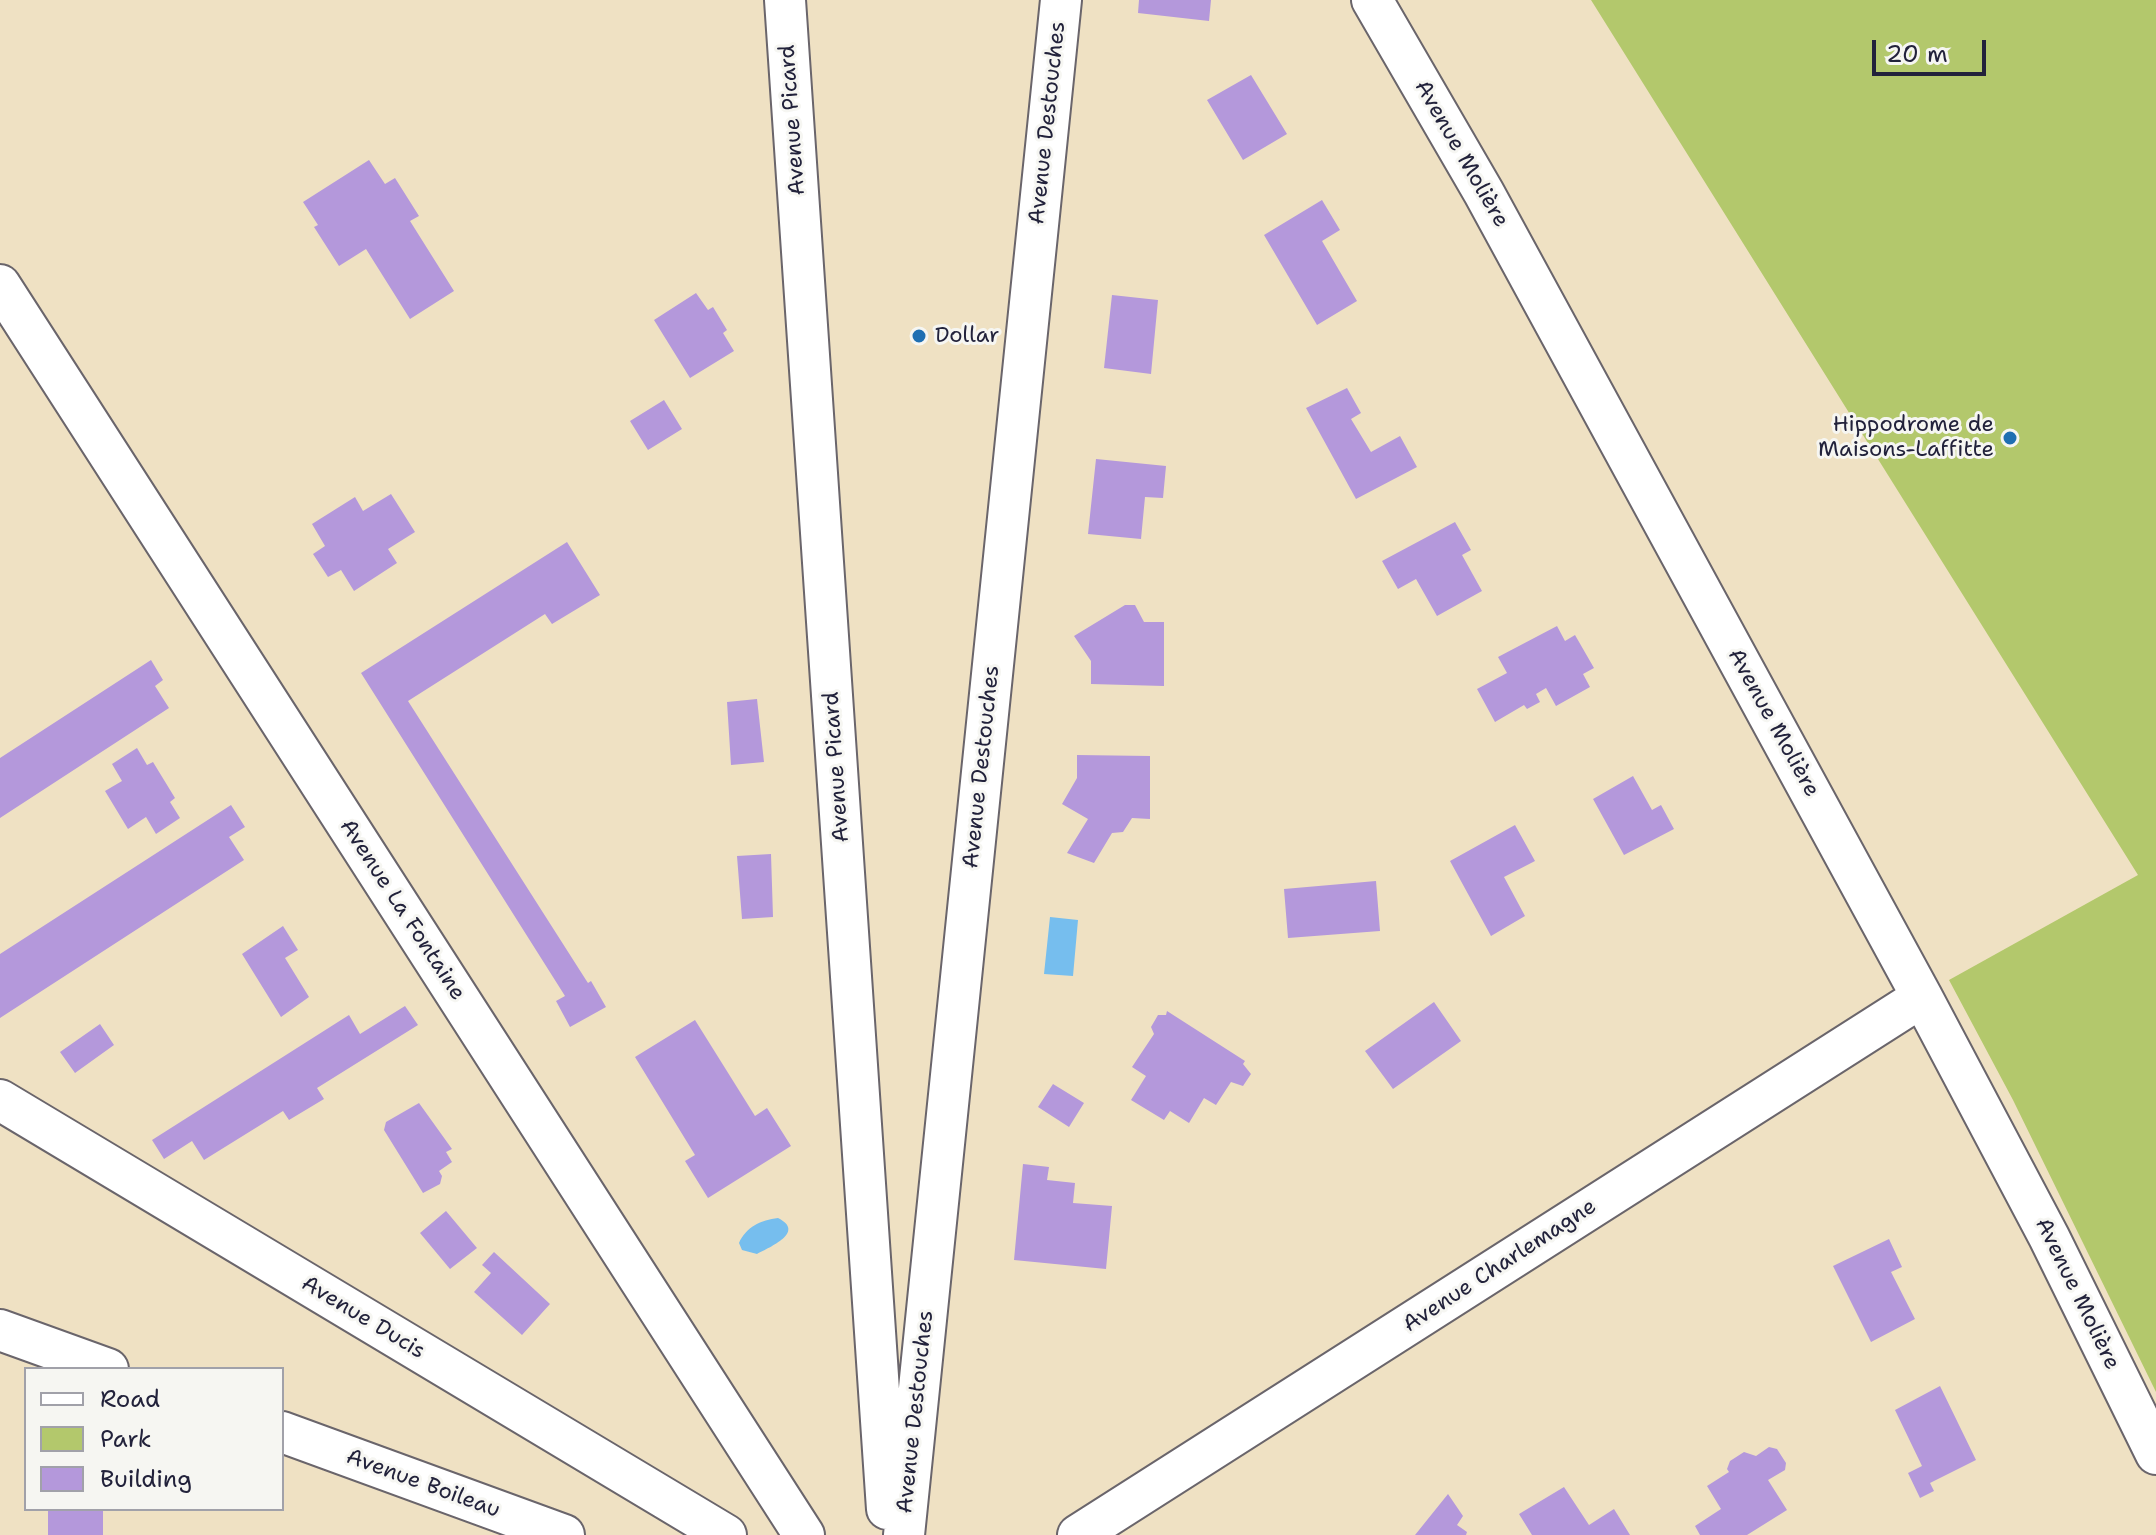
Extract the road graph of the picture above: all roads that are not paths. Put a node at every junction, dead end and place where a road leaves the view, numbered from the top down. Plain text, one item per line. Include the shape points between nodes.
1 (785, 0) edge
2 (1061, 0) edge
3 (1372, 0) edge
4 (0, 285) edge
5 (1922, 997) junction
6 (0, 1100) edge
7 (0, 1330) edge
8 (102, 1367) edge
9 (284, 1433) edge
10 (2156, 1454) edge
11 (891, 1534) edge
12 (564, 1535) edge
13 (726, 1535) edge
14 (804, 1535) edge
15 (1078, 1535) edge

1 - 11 street, Avenue Picard
2 - 11 street, Avenue Destouches
3 - 5 street, Avenue Molière via 1484,193
4 - 14 street, Avenue La Fontaine
5 - 10 street, Avenue Molière
5 - 15 street, Avenue Charlemagne
6 - 13 street, Avenue Ducis
7 - 8 street
9 - 12 street, Avenue Boileau

